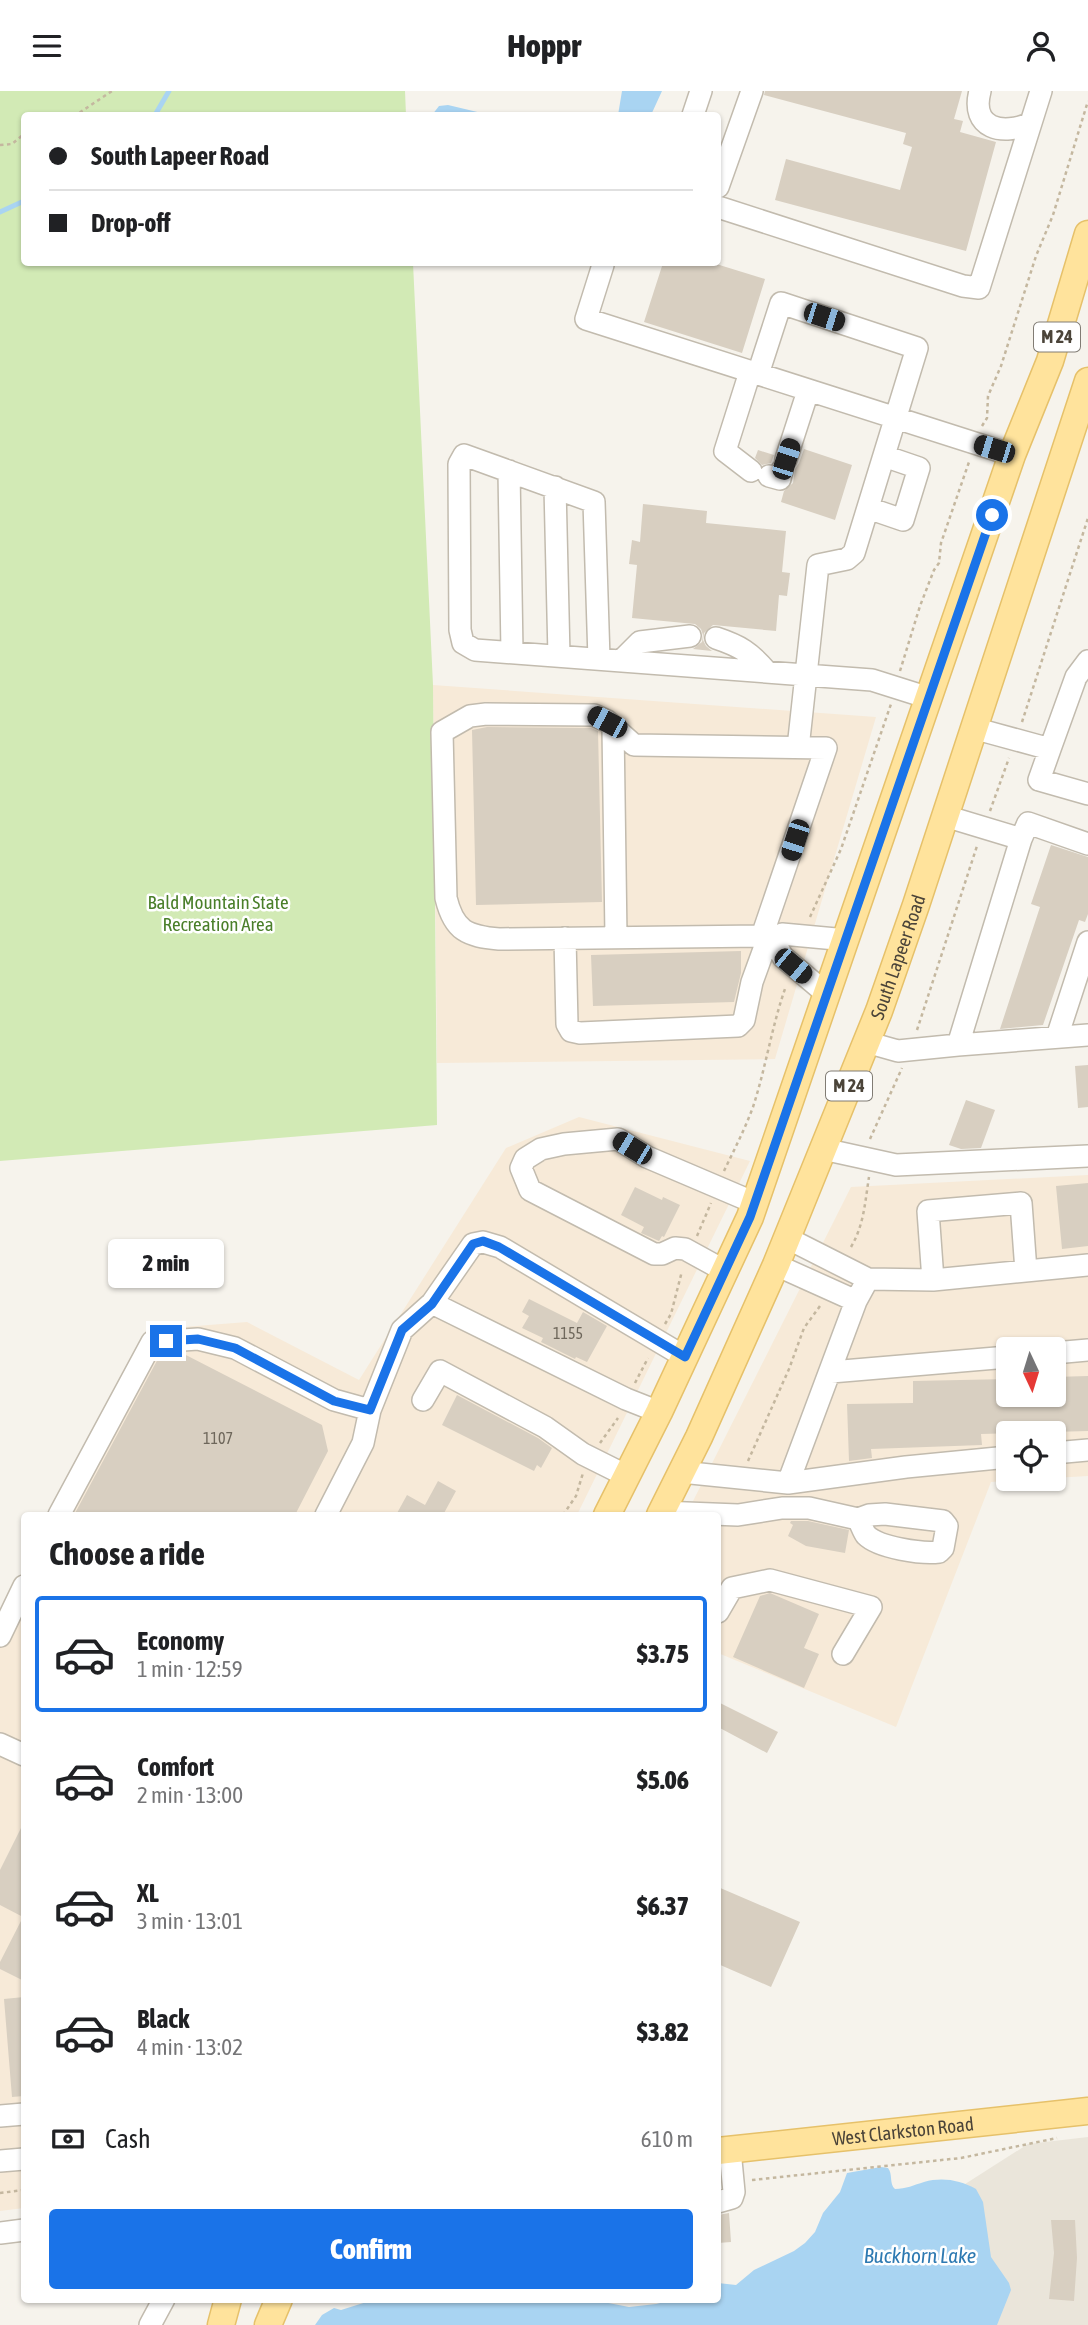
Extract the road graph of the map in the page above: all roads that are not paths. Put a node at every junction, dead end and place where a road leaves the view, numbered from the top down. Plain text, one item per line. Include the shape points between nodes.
1 (701, 91) edge
2 (752, 91) edge
3 (981, 91) edge
4 (1041, 91) edge
5 (694, 112) edge
6 (1031, 123) junction
7 (721, 179) edge
8 (721, 208) edge
9 (1088, 235) edge
10 (1084, 262) edge
11 (603, 266) edge
12 (1050, 361) junction
13 (754, 373) junction
14 (1085, 390) edge
15 (808, 391) junction
16 (896, 419) junction
17 (1012, 455) junction
18 (884, 456) junction
19 (509, 471) junction
20 (555, 487) junction
21 (868, 508) junction
22 (690, 636) dead end
23 (716, 638) dead end
24 (512, 652) junction
25 (559, 656) junction
26 (599, 659) junction
27 (621, 661) junction
28 (1088, 661) edge
29 (767, 672) junction
30 (805, 675) junction
31 (929, 698) junction
32 (613, 727) junction
33 (973, 728) junction
34 (798, 748) junction
35 (1050, 749) junction
36 (1088, 794) edge
37 (945, 816) junction
38 (1021, 839) junction
39 (1088, 844) edge
40 (616, 937) junction
41 (565, 938) junction
42 (768, 938) junction
43 (846, 940) junction
44 (1088, 942) edge
45 (828, 995) junction
46 (1088, 1035) edge
47 (1057, 1037) junction
48 (866, 1042) junction
49 (958, 1045) junction
50 (823, 1149) junction
51 (1088, 1156) edge
52 (755, 1203) junction
53 (787, 1238) junction
54 (776, 1265) junction
55 (1088, 1265) edge
56 (725, 1271) junction
57 (1026, 1271) junction
58 (868, 1279) junction
59 (933, 1280) junction
60 (856, 1301) junction
61 (432, 1304) junction
62 (1088, 1349) edge
63 (1066, 1352) edge
64 (685, 1357) junction
65 (996, 1358) edge
66 (831, 1373) junction
67 (423, 1400) dead end
68 (370, 1410) junction
69 (659, 1412) junction
70 (1088, 1450) edge
71 (1066, 1452) edge
72 (996, 1458) edge
73 (681, 1472) junction
74 (627, 1476) junction
75 (788, 1483) junction
76 (62, 1512) edge
77 (328, 1512) edge
78 (609, 1512) edge
79 (661, 1512) edge
80 (721, 1514) edge
81 (858, 1519) dead end
82 (21, 1592) edge
83 (721, 1607) edge
84 (0, 1636) edge
85 (843, 1654) dead end
86 (0, 1744) edge
87 (21, 1754) edge
88 (1088, 2111) edge
89 (21, 2114) edge
90 (0, 2116) edge
91 (724, 2151) edge
92 (21, 2159) edge
93 (0, 2161) edge
94 (721, 2201) edge
95 (21, 2230) edge
96 (0, 2232) edge
97 (162, 2303) edge
98 (227, 2303) edge
99 (277, 2303) edge
100 (150, 2325) edge
101 (221, 2325) edge
102 (268, 2325) edge

1 - 5 street
2 - 7 street
3 - 6 street via 980,112 996,129
4 - 6 street
6 - 8 street via 979,288
9 - 10 main road, M 24
10 - 12 main road, M 24
11 - 13 street via 586,319
12 - 14 main road
12 - 17 main road, M 24
13 - 15 street
13 - 15 street via 725,451 772,469
13 - 16 street via 781,303 917,348
14 - 33 main road, South Lapeer Road / M 24
15 - 16 street
16 - 17 street
16 - 18 street
17 - 31 main road, M 24
18 - 21 street
18 - 21 street via 919,468 903,520
19 - 20 street
19 - 24 street
19 - 24 street via 464,455 459,464 460,629 463,643 475,650
20 - 25 street
20 - 26 street via 594,502
21 - 30 street via 854,553 818,565
22 - 27 street via 640,642
23 - 29 street via 739,646
24 - 25 street
25 - 26 street
26 - 27 street
27 - 29 street
28 - 35 street via 1076,677
29 - 30 street
30 - 31 street via 872,680
30 - 34 street
31 - 43 main road, M 24
32 - 34 street via 634,745
32 - 40 street
32 - 41 street via 594,715 486,714 470,716 443,732 446,898 451,916 464,931 481,937
33 - 35 street
33 - 37 main road, South Lapeer Road / M 24
34 - 42 street via 826,748
35 - 36 street via 1039,780
37 - 38 street
37 - 48 main road, South Lapeer Road / M 24
38 - 39 street via 1028,823
38 - 49 street
40 - 41 street
40 - 42 street
41 - 42 street via 567,1024 580,1033 738,1026 744,1020
42 - 43 street via 782,934
42 - 45 street
43 - 45 main road, M 24
44 - 47 street
45 - 52 main road, M 24
46 - 47 street
47 - 49 street
48 - 49 street via 898,1051
48 - 50 main road, South Lapeer Road / M 24
50 - 51 street via 896,1165
50 - 53 main road, South Lapeer Road / M 24
52 - 56 main road, M 24
52 - 56 street via 647,1157 618,1139 541,1149 525,1159 521,1168 530,1190 631,1243 654,1254 675,1248 690,1252
53 - 54 main road, South Lapeer Road / M 24
53 - 58 street
54 - 60 street
54 - 73 main road, South Lapeer Road / M 24
55 - 57 street
56 - 64 main road, M 24
57 - 59 street
57 - 59 street via 1021,1203 928,1211
58 - 59 street
58 - 60 street
60 - 66 street
61 - 64 street via 473,1244 483,1241
61 - 68 street via 402,1330
61 - 69 street
62 - 63 street
64 - 69 main road, M 24
65 - 66 street
66 - 75 street
67 - 74 street via 440,1371
68 - 76 street via 334,1401 235,1348 198,1339 152,1342
68 - 77 street via 363,1443
69 - 74 main road, M 24
70 - 71 street
72 - 75 street
73 - 75 street
73 - 79 main road, South Lapeer Road / M 24
74 - 78 main road, M 24
80 - 81 street via 809,1508
82 - 84 street
83 - 85 street via 733,1588 770,1580 871,1607
86 - 87 street
88 - 91 main road, West Clarkston Road
89 - 90 street
91 - 94 street via 733,2198
92 - 93 street
95 - 96 street
97 - 100 street
98 - 101 main road
99 - 102 main road

